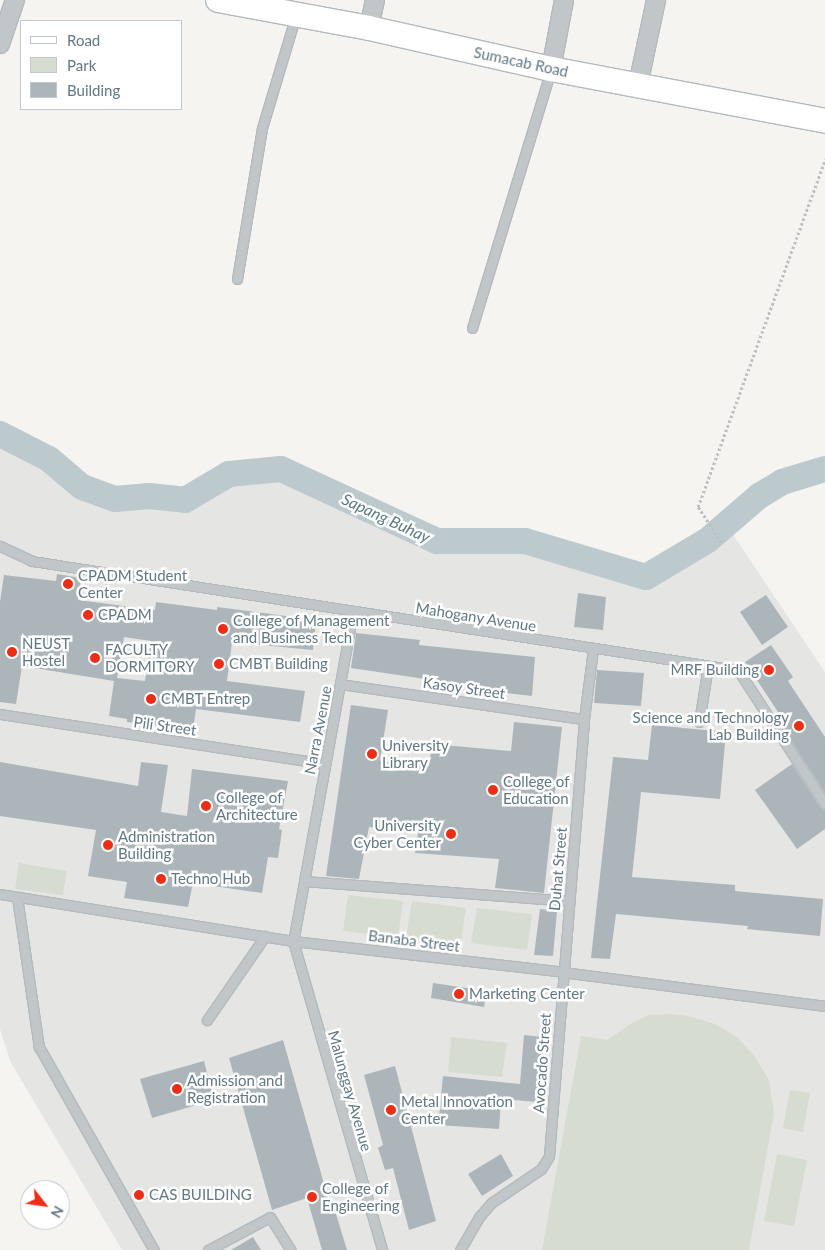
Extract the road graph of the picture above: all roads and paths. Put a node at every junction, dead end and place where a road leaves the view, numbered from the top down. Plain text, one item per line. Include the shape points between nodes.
1 (15, 0) edge
2 (218, 0) edge
3 (375, 0) edge
4 (564, 0) edge
5 (656, 0) edge
6 (298, 7) edge
7 (369, 28) junction
8 (0, 44) edge
9 (551, 69) junction
10 (638, 85) junction
11 (825, 121) edge
12 (825, 160) edge
13 (236, 280) dead end
14 (472, 328) dead end
15 (721, 543) dead end
16 (0, 546) edge
17 (353, 612) junction
18 (593, 649) junction
19 (708, 666) junction
20 (340, 684) junction
21 (0, 714) edge
22 (584, 719) junction
23 (700, 722) dead end
24 (325, 764) junction
25 (825, 804) edge
26 (305, 881) junction
27 (0, 894) edge
28 (17, 897) junction
29 (569, 901) junction
30 (265, 936) junction
31 (293, 941) junction
32 (563, 972) junction
33 (825, 1006) edge
34 (207, 1020) dead end
35 (154, 1250) edge
36 (208, 1250) edge
37 (291, 1250) edge
38 (382, 1250) edge
39 (460, 1250) edge

1 - 8 street
2 - 6 main road, Sumacab Road
3 - 7 street
4 - 9 street
5 - 10 street
6 - 7 main road, Sumacab Road
6 - 13 lane via 262,128
7 - 9 main road, Sumacab Road
9 - 10 main road, Sumacab Road
9 - 14 lane
10 - 11 main road, Sumacab Road
12 - 15 path via 698,507
16 - 17 lane, Mahogany Avenue via 32,561
17 - 18 lane, Mahogany Avenue
17 - 20 lane, Narra Avenue
18 - 19 lane, Mahogany Avenue
18 - 22 lane, Duhat Street
19 - 23 lane
19 - 25 lane, Mahogany Avenue via 738,670
20 - 22 lane, Kasoy Street
20 - 24 lane, Narra Avenue
21 - 24 lane, Pili Street
22 - 29 lane, Duhat Street
24 - 26 lane, Narra Avenue
26 - 29 lane
26 - 31 lane, Narra Avenue
27 - 28 lane, Banaba Street
28 - 30 lane, Banaba Street
28 - 35 lane via 39,1047
29 - 32 lane, Duhat Street
30 - 31 lane, Banaba Street
30 - 34 lane
31 - 32 lane, Banaba Street
31 - 38 lane, Malunggay Avenue
32 - 33 lane, Banaba Street
32 - 39 lane, Avocado Street via 549,1156 541,1169 491,1203
36 - 37 lane via 270,1217

